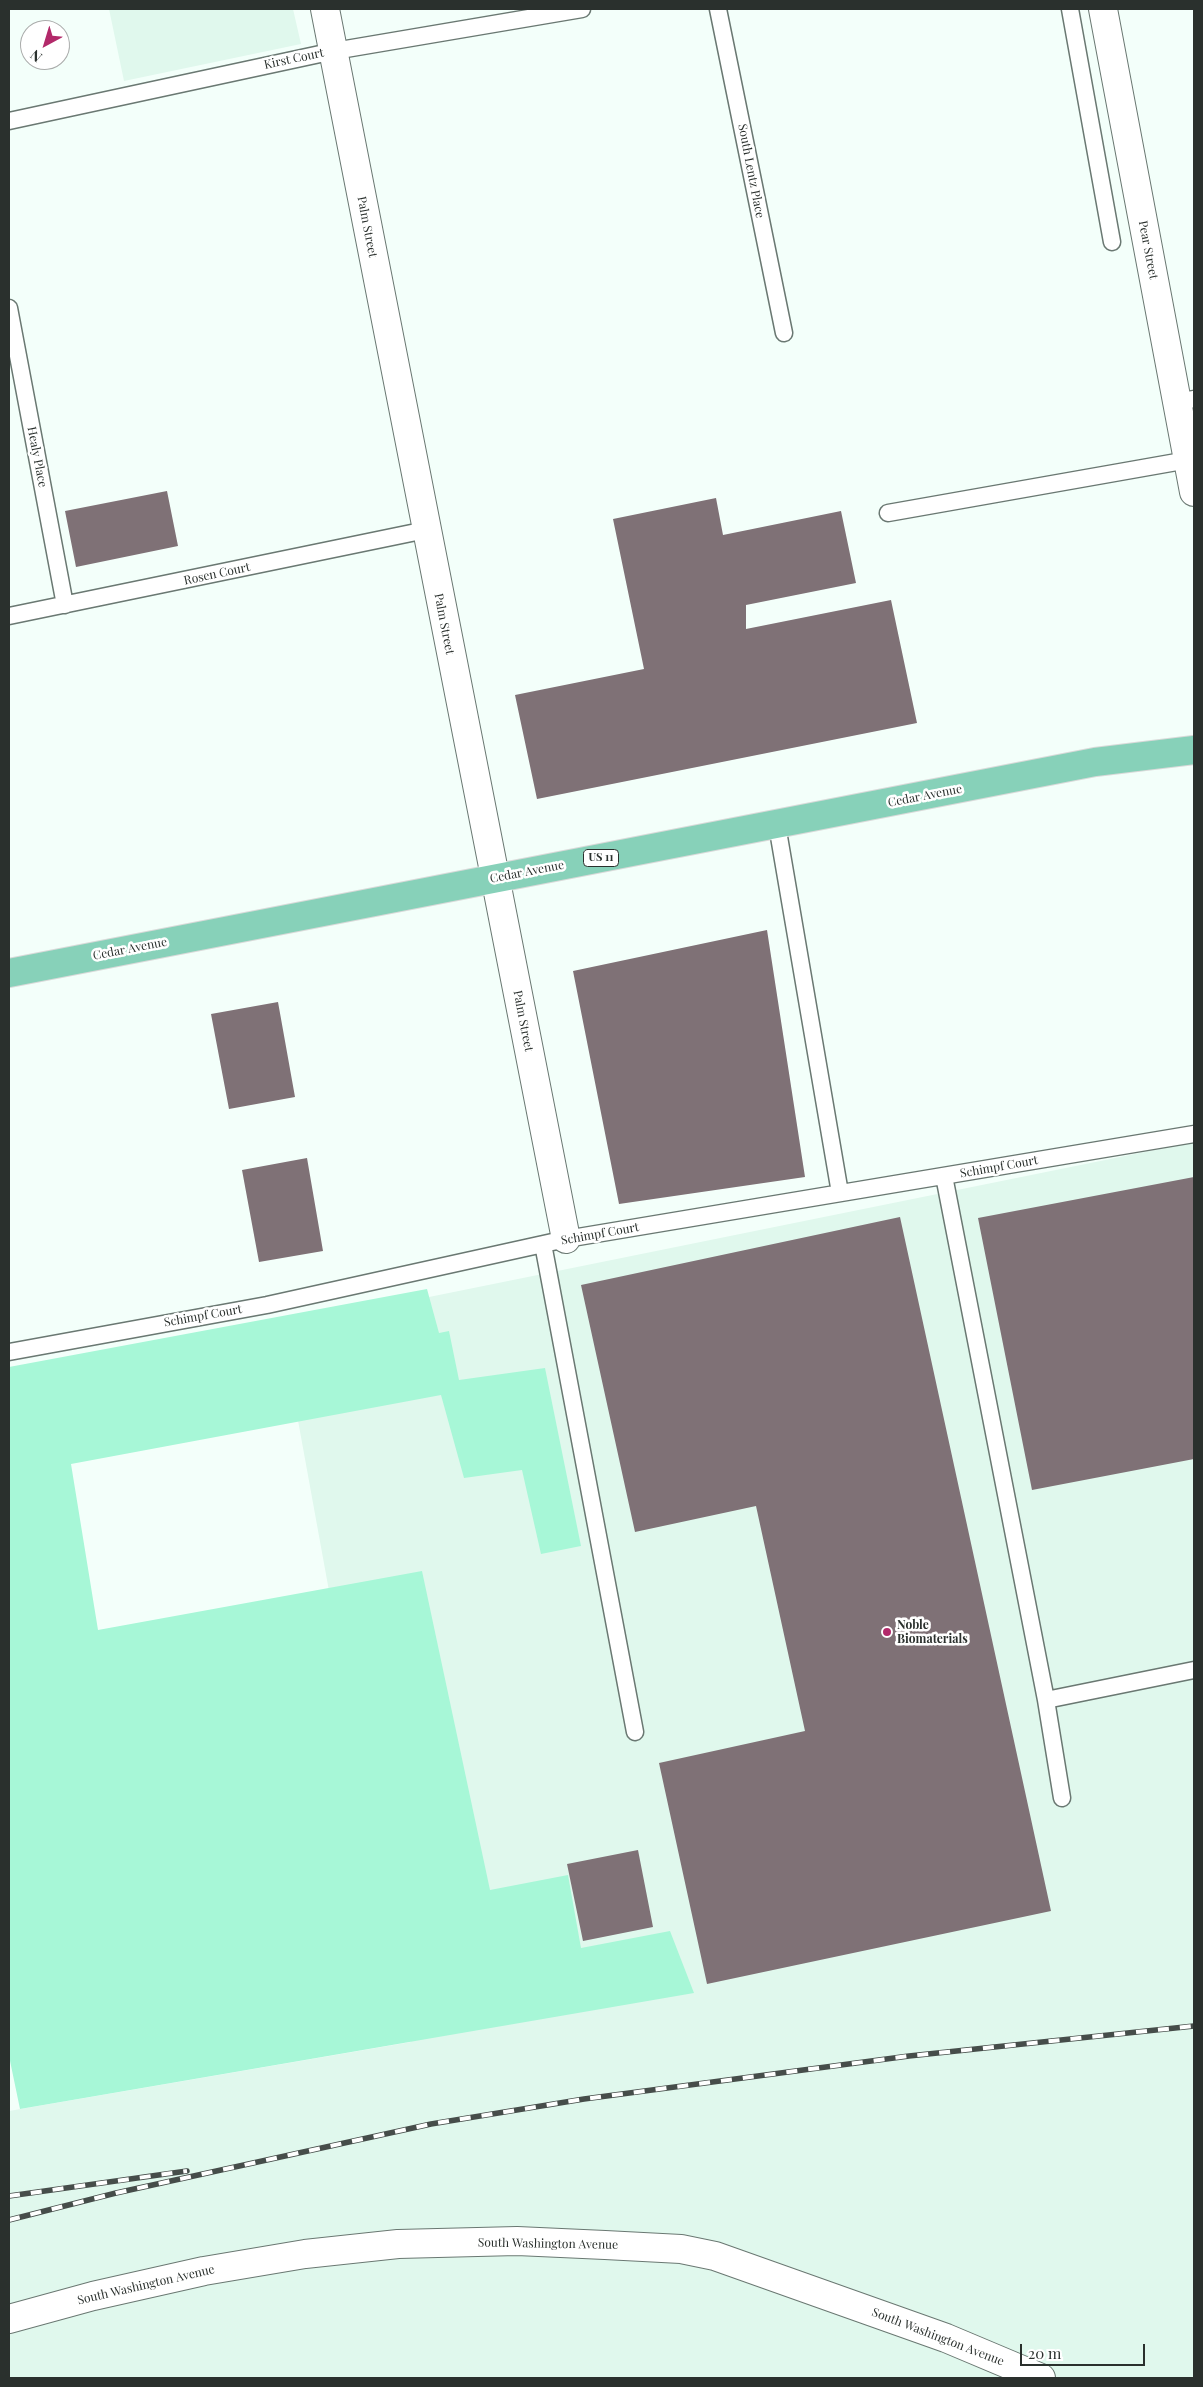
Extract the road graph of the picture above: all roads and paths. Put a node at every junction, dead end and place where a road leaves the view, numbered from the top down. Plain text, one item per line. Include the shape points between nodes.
1 (325, 9) edge
2 (582, 9) edge
3 (718, 9) edge
4 (1070, 9) edge
5 (1103, 9) edge
6 (334, 51) junction
7 (9, 121) edge
8 (1112, 242) dead end
9 (9, 308) edge
10 (784, 333) dead end
11 (1186, 401) edge
12 (1188, 460) junction
13 (1194, 492) edge
14 (888, 513) dead end
15 (426, 530) junction
16 (65, 606) junction
17 (9, 616) edge
18 (1194, 750) edge
19 (777, 825) junction
20 (495, 879) junction
21 (9, 973) edge
22 (1194, 1134) edge
23 (944, 1176) junction
24 (840, 1193) junction
25 (554, 1242) junction
26 (9, 1352) edge
27 (1194, 1670) edge
28 (1046, 1700) junction
29 (635, 1732) dead end
30 (1062, 1798) dead end
31 (9, 2319) edge
32 (1041, 2378) edge

1 - 6 street, Palm Street
2 - 6 lane, Kirst Court
3 - 10 lane, South Lentz Place
4 - 8 lane
5 - 11 street, Pear Street
6 - 7 lane, Kirst Court
6 - 15 street, Palm Street
9 - 16 lane, Healy Place
11 - 12 street, Pear Street
12 - 13 street, Pear Street
12 - 14 lane
15 - 16 lane, Rosen Court
15 - 20 street, Palm Street
16 - 17 lane, Rosen Court
18 - 19 main road, Cedar Avenue / US 11 via 1095,762
19 - 20 main road, Cedar Avenue / US 11
19 - 24 lane
20 - 21 main road, Cedar Avenue / US 11
20 - 25 street, Palm Street
22 - 23 lane, Schimpf Court
23 - 24 lane, Schimpf Court
23 - 28 lane
24 - 25 lane, Schimpf Court
25 - 26 lane, Schimpf Court via 267,1305
25 - 29 lane
27 - 28 lane
28 - 30 lane
31 - 32 street, South Washington Avenue via 194,2274 305,2254 398,2244 517,2240 605,2245 681,2250 714,2256 946,2338

